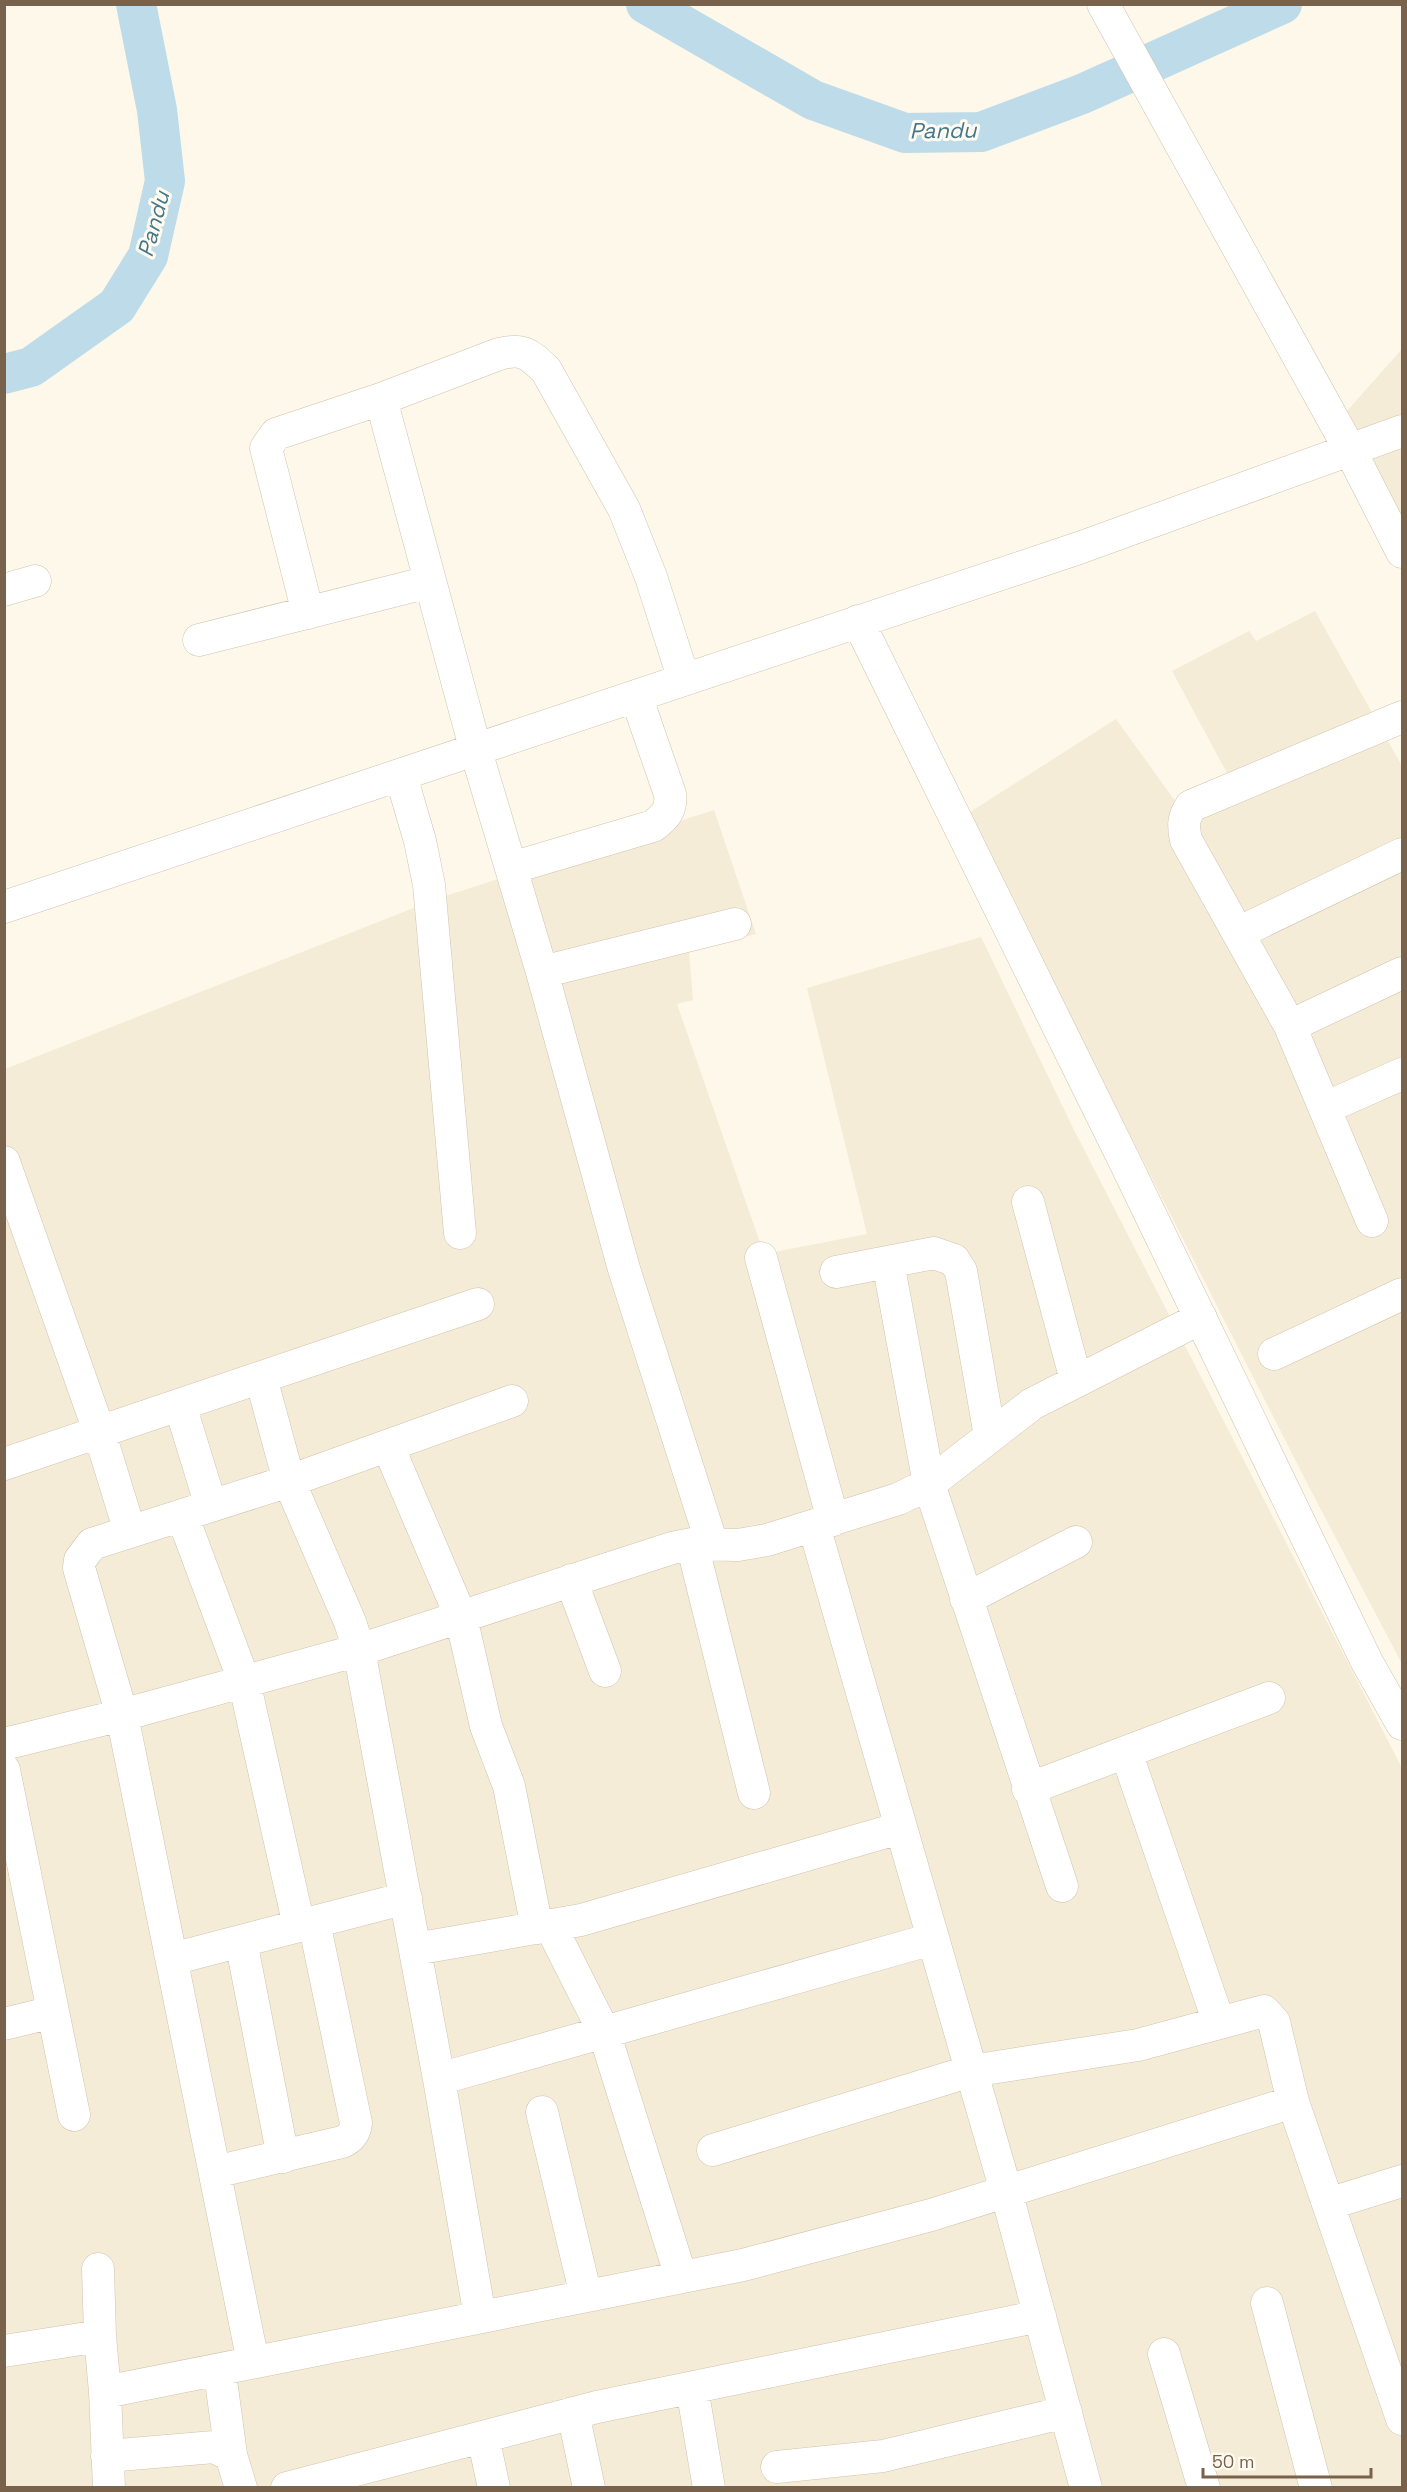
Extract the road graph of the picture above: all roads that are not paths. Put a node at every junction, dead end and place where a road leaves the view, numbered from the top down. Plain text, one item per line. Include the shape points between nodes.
1 (1109, 16) edge
2 (381, 399) junction
3 (1402, 430) edge
4 (1349, 448) junction
5 (1402, 552) edge
6 (35, 581) dead end
7 (429, 582) junction
8 (4, 590) edge
9 (308, 613) junction
10 (858, 621) junction
11 (199, 640) dead end
12 (684, 680) junction
13 (636, 696) junction
14 (1402, 717) edge
15 (476, 751) junction
16 (401, 776) junction
17 (1402, 854) edge
18 (511, 868) junction
19 (4, 907) edge
20 (735, 924) dead end
21 (1238, 933) junction
22 (542, 972) junction
23 (1402, 973) edge
24 (1290, 1026) junction
25 (1402, 1074) edge
26 (1324, 1108) junction
27 (4, 1162) edge
28 (1028, 1202) dead end
29 (1372, 1221) dead end
30 (460, 1233) dead end
31 (761, 1258) dead end
32 (888, 1262) junction
33 (836, 1272) dead end
34 (1402, 1294) edge
35 (478, 1304) dead end
36 (1201, 1318) junction
37 (1274, 1354) dead end
38 (261, 1377) junction
39 (1076, 1380) junction
40 (512, 1401) dead end
41 (180, 1405) junction
42 (99, 1431) junction
43 (990, 1436) junction
44 (388, 1446) junction
45 (4, 1464) edge
46 (290, 1481) junction
47 (929, 1484) junction
48 (211, 1506) junction
49 (182, 1515) junction
50 (823, 1523) junction
51 (130, 1532) junction
52 (1076, 1542) dead end
53 (702, 1544) junction
54 (571, 1580) junction
55 (966, 1599) junction
56 (461, 1617) junction
57 (359, 1650) junction
58 (605, 1671) dead end
59 (244, 1681) junction
60 (1269, 1698) dead end
61 (122, 1715) junction
62 (1402, 1724) edge
63 (4, 1744) edge
64 (1126, 1752) junction
65 (4, 1770) edge
66 (1028, 1789) junction
67 (754, 1793) dead end
68 (900, 1827) junction
69 (1062, 1886) dead end
70 (406, 1898) junction
71 (307, 1924) junction
72 (537, 1928) junction
73 (932, 1939) junction
74 (241, 1941) junction
75 (415, 1949) junction
76 (172, 1959) junction
77 (53, 2012) junction
78 (1220, 2023) junction
79 (4, 2024) edge
80 (604, 2032) junction
81 (971, 2071) junction
82 (439, 2079) junction
83 (1293, 2102) junction
84 (542, 2112) dead end
85 (74, 2115) dead end
86 (713, 2151) dead end
87 (283, 2157) junction
88 (215, 2172) junction
89 (1402, 2181) edge
90 (1006, 2192) junction
91 (1328, 2204) junction
92 (98, 2269) dead end
93 (681, 2277) junction
94 (585, 2296) junction
95 (1267, 2303) dead end
96 (1040, 2316) junction
97 (480, 2317) junction
98 (100, 2336) junction
99 (4, 2351) edge
100 (1164, 2354) dead end
101 (253, 2362) junction
102 (222, 2388) dead end
103 (692, 2388) junction
104 (105, 2392) junction
105 (1066, 2412) junction
106 (573, 2414) junction
107 (1402, 2420) edge
108 (483, 2437) junction
109 (231, 2455) junction
110 (107, 2456) junction
111 (777, 2467) dead end
112 (349, 2480) edge
113 (1198, 2485) edge
114 (109, 2487) edge
115 (241, 2487) edge
116 (287, 2487) edge
117 (494, 2487) edge
118 (589, 2487) edge
119 (710, 2487) edge
120 (1086, 2487) edge
121 (1316, 2487) edge

1 - 4 street
2 - 7 street
2 - 9 street via 276,434 266,448
2 - 12 street via 499,354 517,350 531,356 546,370 624,509
3 - 4 street
4 - 5 street
4 - 10 street via 1079,548
6 - 8 street
7 - 9 street
7 - 15 street
9 - 11 street
10 - 12 street
10 - 36 street
12 - 13 street
13 - 15 street
13 - 18 street via 670,794 671,804 665,816 653,826
14 - 21 street via 1191,806 1183,828 1186,840
15 - 16 street
15 - 18 street
16 - 19 street
16 - 30 street via 429,885
17 - 21 street
18 - 22 street
20 - 22 street
21 - 24 street
22 - 53 street
23 - 24 street
24 - 26 street
25 - 26 street
26 - 29 street
27 - 42 street
28 - 39 street
31 - 50 street
32 - 33 street
32 - 43 street via 934,1253 954,1260 961,1271
32 - 47 street
34 - 37 street
35 - 38 street
36 - 39 street
36 - 62 street via 1367,1662
38 - 41 street
38 - 46 street
39 - 43 street via 1032,1404
40 - 44 street
41 - 42 street
41 - 48 street
42 - 45 street
42 - 51 street
43 - 47 street
44 - 46 street
44 - 56 street
46 - 48 street
46 - 57 street
47 - 50 street via 898,1499
47 - 55 street
48 - 49 street
49 - 51 street
49 - 59 street
50 - 53 street via 757,1542
50 - 68 street
51 - 61 street via 92,1544 79,1568
52 - 55 street
53 - 54 street via 651,1554
53 - 67 street
54 - 56 street
54 - 58 street
55 - 66 street
56 - 57 street
56 - 72 street via 486,1726 510,1786
57 - 59 street
57 - 70 street
59 - 61 street
59 - 71 street
60 - 64 street
61 - 63 street
61 - 76 street
64 - 66 street
64 - 78 street
65 - 77 street
66 - 69 street
68 - 72 street via 616,1911
68 - 73 street
70 - 71 street
70 - 75 street
71 - 74 street
71 - 87 street via 356,2123 350,2138 342,2142
72 - 75 street
72 - 80 street via 550,1926
73 - 80 street
73 - 81 street
74 - 76 street
74 - 87 street
75 - 82 street
76 - 88 street
77 - 79 street
77 - 85 street
78 - 81 street via 1138,2045
78 - 83 street via 1256,2012 1271,2015
80 - 82 street
80 - 93 street
81 - 86 street
81 - 90 street
82 - 97 street
83 - 90 street
83 - 91 street
84 - 94 street
87 - 88 street
88 - 101 street
89 - 91 street
90 - 93 street via 742,2265
90 - 96 street
91 - 107 street
92 - 98 street
93 - 94 street
94 - 97 street
95 - 121 street
96 - 103 street
96 - 105 street
97 - 101 street
98 - 99 street
98 - 104 street
100 - 113 street
101 - 104 street
102 - 109 street
103 - 106 street
103 - 119 street
104 - 110 street
105 - 111 street via 893,2455
105 - 120 street
106 - 108 street
106 - 118 street
108 - 112 street
108 - 117 street
109 - 110 street via 214,2448
109 - 115 street
110 - 114 street
112 - 116 street

